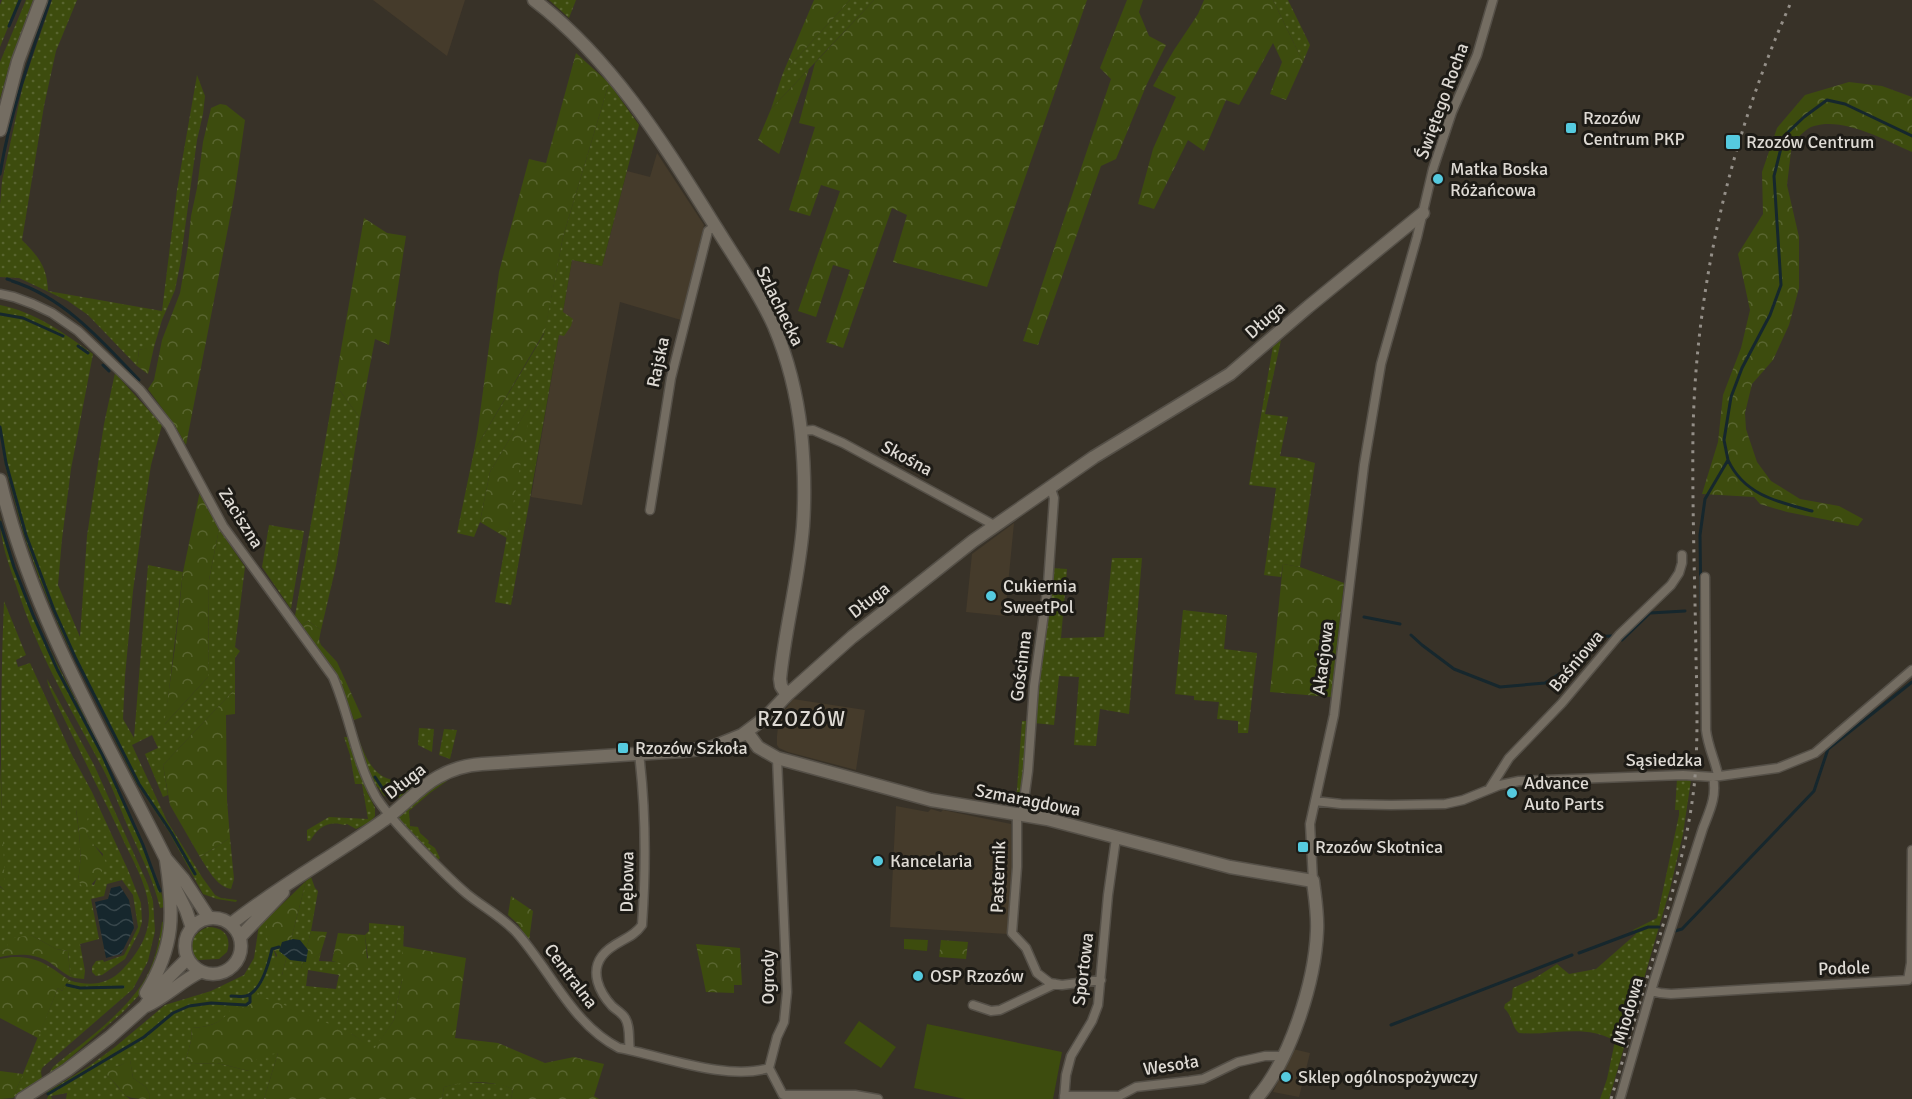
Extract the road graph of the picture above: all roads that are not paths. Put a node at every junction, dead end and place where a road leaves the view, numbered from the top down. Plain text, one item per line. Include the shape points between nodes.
1 (41, 0) edge
2 (534, 0) edge
3 (1493, 0) edge
4 (0, 130) edge
5 (1423, 213) junction
6 (715, 226) junction
7 (0, 294) edge
8 (801, 430) junction
9 (0, 480) edge
10 (1050, 486) junction
11 (650, 510) dead end
12 (994, 525) junction
13 (1682, 555) dead end
14 (1705, 577) dead end
15 (1912, 670) edge
16 (787, 695) junction
17 (747, 732) junction
18 (639, 754) junction
19 (777, 758) junction
20 (1716, 776) junction
21 (1490, 788) junction
22 (1315, 801) junction
23 (1019, 814) junction
24 (390, 816) junction
25 (1116, 838) junction
26 (1912, 850) edge
27 (166, 859) junction
28 (169, 876) junction
29 (1313, 881) junction
30 (290, 883) junction
31 (209, 918) junction
32 (231, 924) junction
33 (192, 928) junction
34 (240, 937) junction
35 (187, 959) junction
36 (200, 972) junction
37 (1101, 980) junction
38 (1055, 984) junction
39 (1652, 991) junction
40 (973, 1005) dead end
41 (140, 1010) junction
42 (630, 1050) junction
43 (1283, 1056) junction
44 (769, 1068) junction
45 (783, 1095) junction
46 (1064, 1097) edge
47 (22, 1099) edge
48 (772, 1099) edge
49 (878, 1099) edge
50 (1256, 1099) edge
51 (1620, 1099) edge

1 - 4 street via 18,61
2 - 6 street, Szlachecka via 578,38 635,103
3 - 5 street, Świętego Rocha via 1477,55 1452,112
5 - 10 street, Długa via 1230,374
5 - 22 street, Akacjowa via 1374,398 1334,716
6 - 8 street, Szlachecka via 773,325 788,363
6 - 11 street, Rajska via 708,231 675,358
7 - 24 street, Zaciszna via 52,313 78,331 140,390 170,426 223,526 333,676 362,767
8 - 12 street, Skośna via 813,430 843,443
8 - 16 street, Szlachecka via 803,526 780,679
9 - 27 street via 28,574 52,634
10 - 12 street, Długa
10 - 23 street, Gościnna via 1054,498 1048,584 1033,696 1028,771
12 - 16 street, Długa via 852,637
13 - 21 street, Baśniowa via 1679,573 1671,585 1619,635 1509,758
14 - 20 street, Miodowa via 1706,730
15 - 20 street, Sąsiedzka via 1815,753 1778,768
16 - 17 street, Długa
17 - 18 street, Długa via 710,748
17 - 19 street, Szmaragdowa via 758,747
18 - 24 street, Długa via 469,765 431,781
18 - 42 street, Dębowa via 645,821 642,925 633,936 607,950 595,973 606,1000 625,1018
19 - 23 street, Szmaragdowa via 931,800
19 - 44 street, Ogrody via 787,992 784,1022
20 - 21 street, Sąsiedzka via 1541,779
20 - 39 street, Miodowa via 1713,803
21 - 22 street, Sąsiedzka via 1463,800 1422,806
22 - 29 street, Akacjowa via 1310,824
23 - 25 street, Szmaragdowa
23 - 38 street, Pasternik via 1012,933 1026,948 1040,976
24 - 30 street, Długa
24 - 42 street, Centralna via 451,880 516,932 574,1012 605,1041
25 - 29 street, Szmaragdowa via 1230,867
25 - 37 street, Sportowa
26 - 39 street, Podole via 1908,980 1671,994
27 - 28 street
27 - 31 street
28 - 33 street
28 - 41 street via 169,941
29 - 43 street, Akacjowa via 1318,918 1316,949 1298,1018
30 - 32 street, Długa
30 - 34 street, Długa
31 - 32 street
31 - 33 street
32 - 34 street
33 - 35 street via 185,944
34 - 36 street via 241,954 232,968 216,975
35 - 36 street
35 - 41 street
36 - 41 street
37 - 38 street
37 - 46 street, Sportowa via 1092,1021 1071,1056
38 - 40 street via 1000,1010
39 - 51 street, Miodowa
41 - 47 street via 67,1070
42 - 44 street, Centralna via 729,1071
43 - 46 street, Wesoła via 1238,1062 1203,1079 1136,1087 1119,1096
43 - 50 street, Akacjowa via 1271,1081
44 - 45 street
45 - 48 street
45 - 49 street via 855,1095

